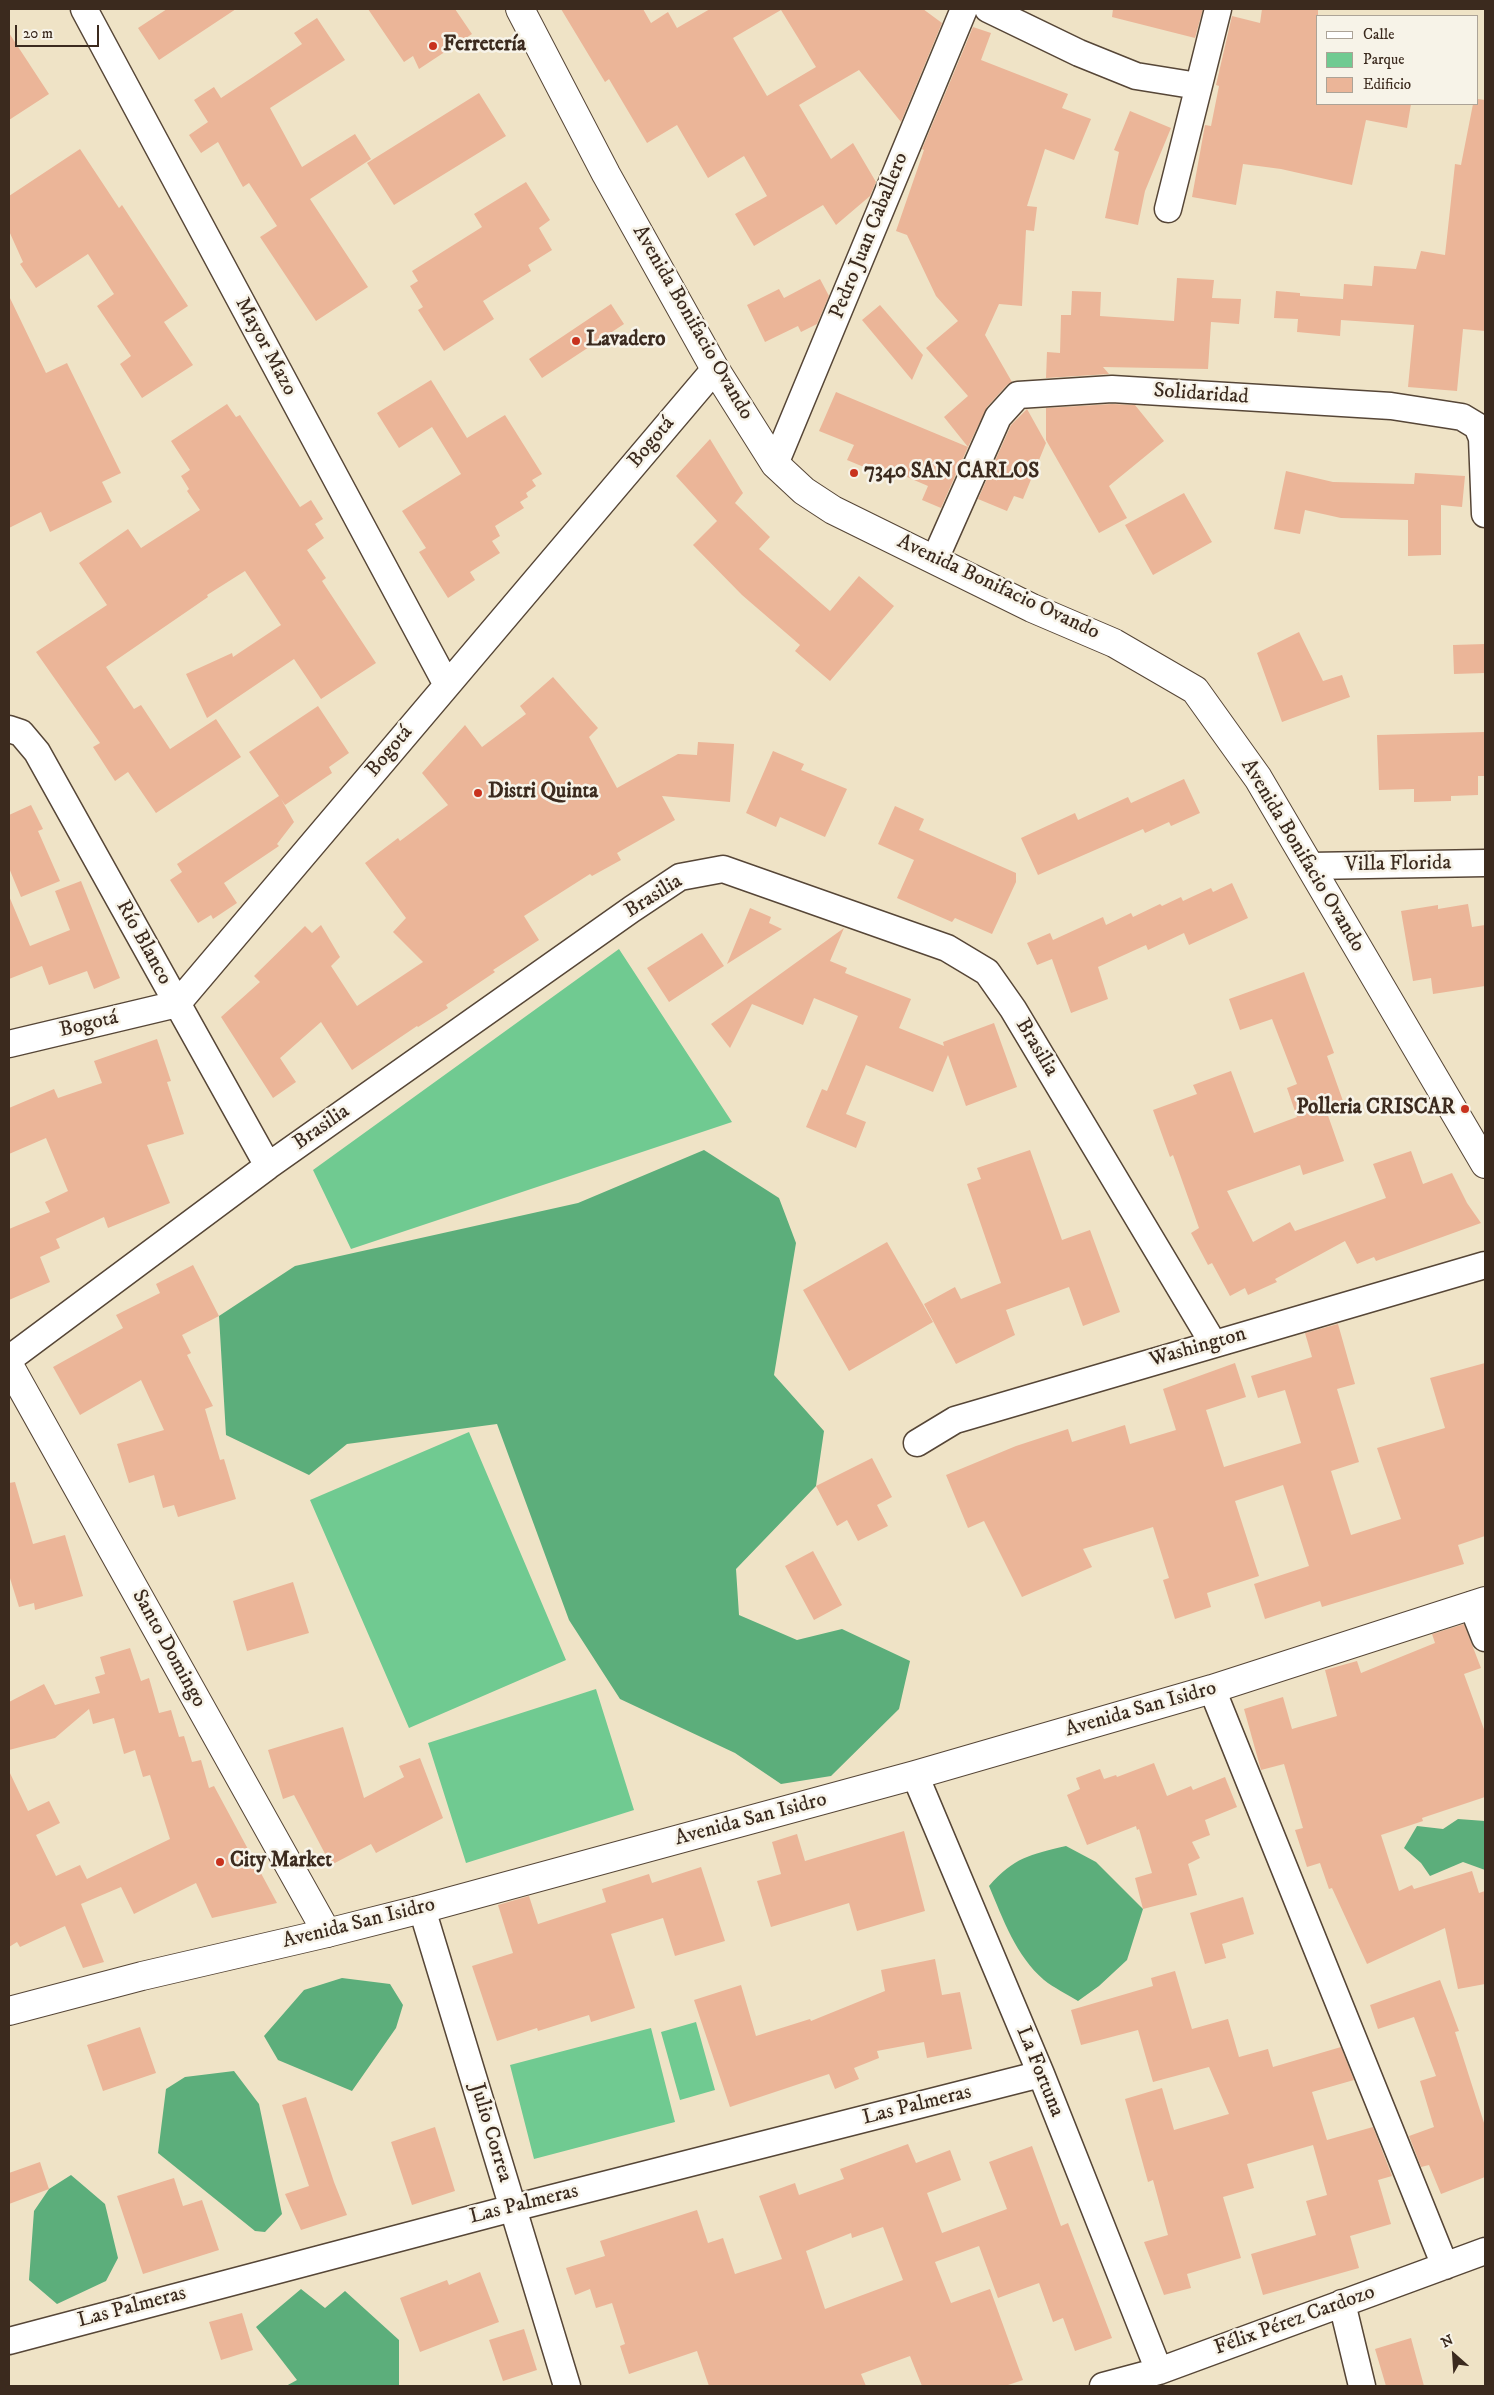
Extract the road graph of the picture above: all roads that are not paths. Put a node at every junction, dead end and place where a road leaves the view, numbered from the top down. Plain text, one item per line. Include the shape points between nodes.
1 (84, 9) edge
2 (520, 9) edge
3 (964, 9) edge
4 (988, 9) edge
5 (1218, 9) edge
6 (1198, 86) junction
7 (1168, 208) dead end
8 (715, 369) junction
9 (775, 464) junction
10 (1485, 514) edge
11 (935, 559) junction
12 (447, 685) junction
13 (9, 729) edge
14 (1485, 863) edge
15 (1310, 866) junction
16 (177, 1004) junction
17 (9, 1044) edge
18 (1485, 1164) edge
19 (268, 1166) junction
20 (1485, 1266) edge
21 (1213, 1343) junction
22 (9, 1359) edge
23 (9, 1365) edge
24 (917, 1444) dead end
25 (1479, 1603) edge
26 (1485, 1638) edge
27 (1212, 1689) junction
28 (915, 1775) junction
29 (422, 1908) junction
30 (327, 1933) junction
31 (9, 2011) edge
32 (1040, 2074) junction
33 (513, 2208) junction
34 (1485, 2251) edge
35 (1444, 2266) junction
36 (1342, 2303) junction
37 (9, 2340) edge
38 (1159, 2371) junction
39 (566, 2386) edge
40 (1103, 2386) edge
41 (1362, 2386) edge

1 - 12 street, Mayor Mazo
2 - 8 main road, Avenida Bonifacio Ovando via 606,174
3 - 9 street, Pedro Juan Caballero
4 - 6 street via 1136,76
5 - 6 street
6 - 7 street
8 - 9 main road, Avenida Bonifacio Ovando
8 - 12 street, Bogotá
9 - 11 main road, Avenida Bonifacio Ovando via 804,491 833,510
10 - 11 street, Solidaridad via 1482,438 1477,426 1462,417 1391,406 1112,389 1018,395 998,417
11 - 15 main road, Avenida Bonifacio Ovando via 1032,608 1114,643 1195,690 1258,778
12 - 16 street, Bogotá
13 - 16 street, Río Blanco via 22,733 37,752
14 - 15 street, Villa Florida
15 - 18 main road, Avenida Bonifacio Ovando
16 - 17 street, Bogotá
16 - 19 street, Río Blanco
19 - 21 street, Brasilia via 680,877 724,869 947,948 987,972 1013,1009
19 - 22 street, Brasilia
20 - 21 street, Washington
21 - 24 street, Washington via 955,1420
23 - 30 main road, Santo Domingo
25 - 26 street
25 - 27 main road, Avenida San Isidro
27 - 28 main road, Avenida San Isidro
27 - 35 street
28 - 29 main road, Avenida San Isidro
28 - 32 street, La Fortuna
29 - 30 main road, Avenida San Isidro
29 - 33 street, Julio Correa
30 - 31 main road, Avenida San Isidro
32 - 33 street, Las Palmeras
32 - 38 street, La Fortuna
33 - 37 street, Las Palmeras
33 - 39 street, Julio Correa
34 - 35 street, Félix Pérez Cardozo
35 - 36 street, Félix Pérez Cardozo
36 - 38 street, Félix Pérez Cardozo
36 - 41 street
38 - 40 street, Félix Pérez Cardozo

